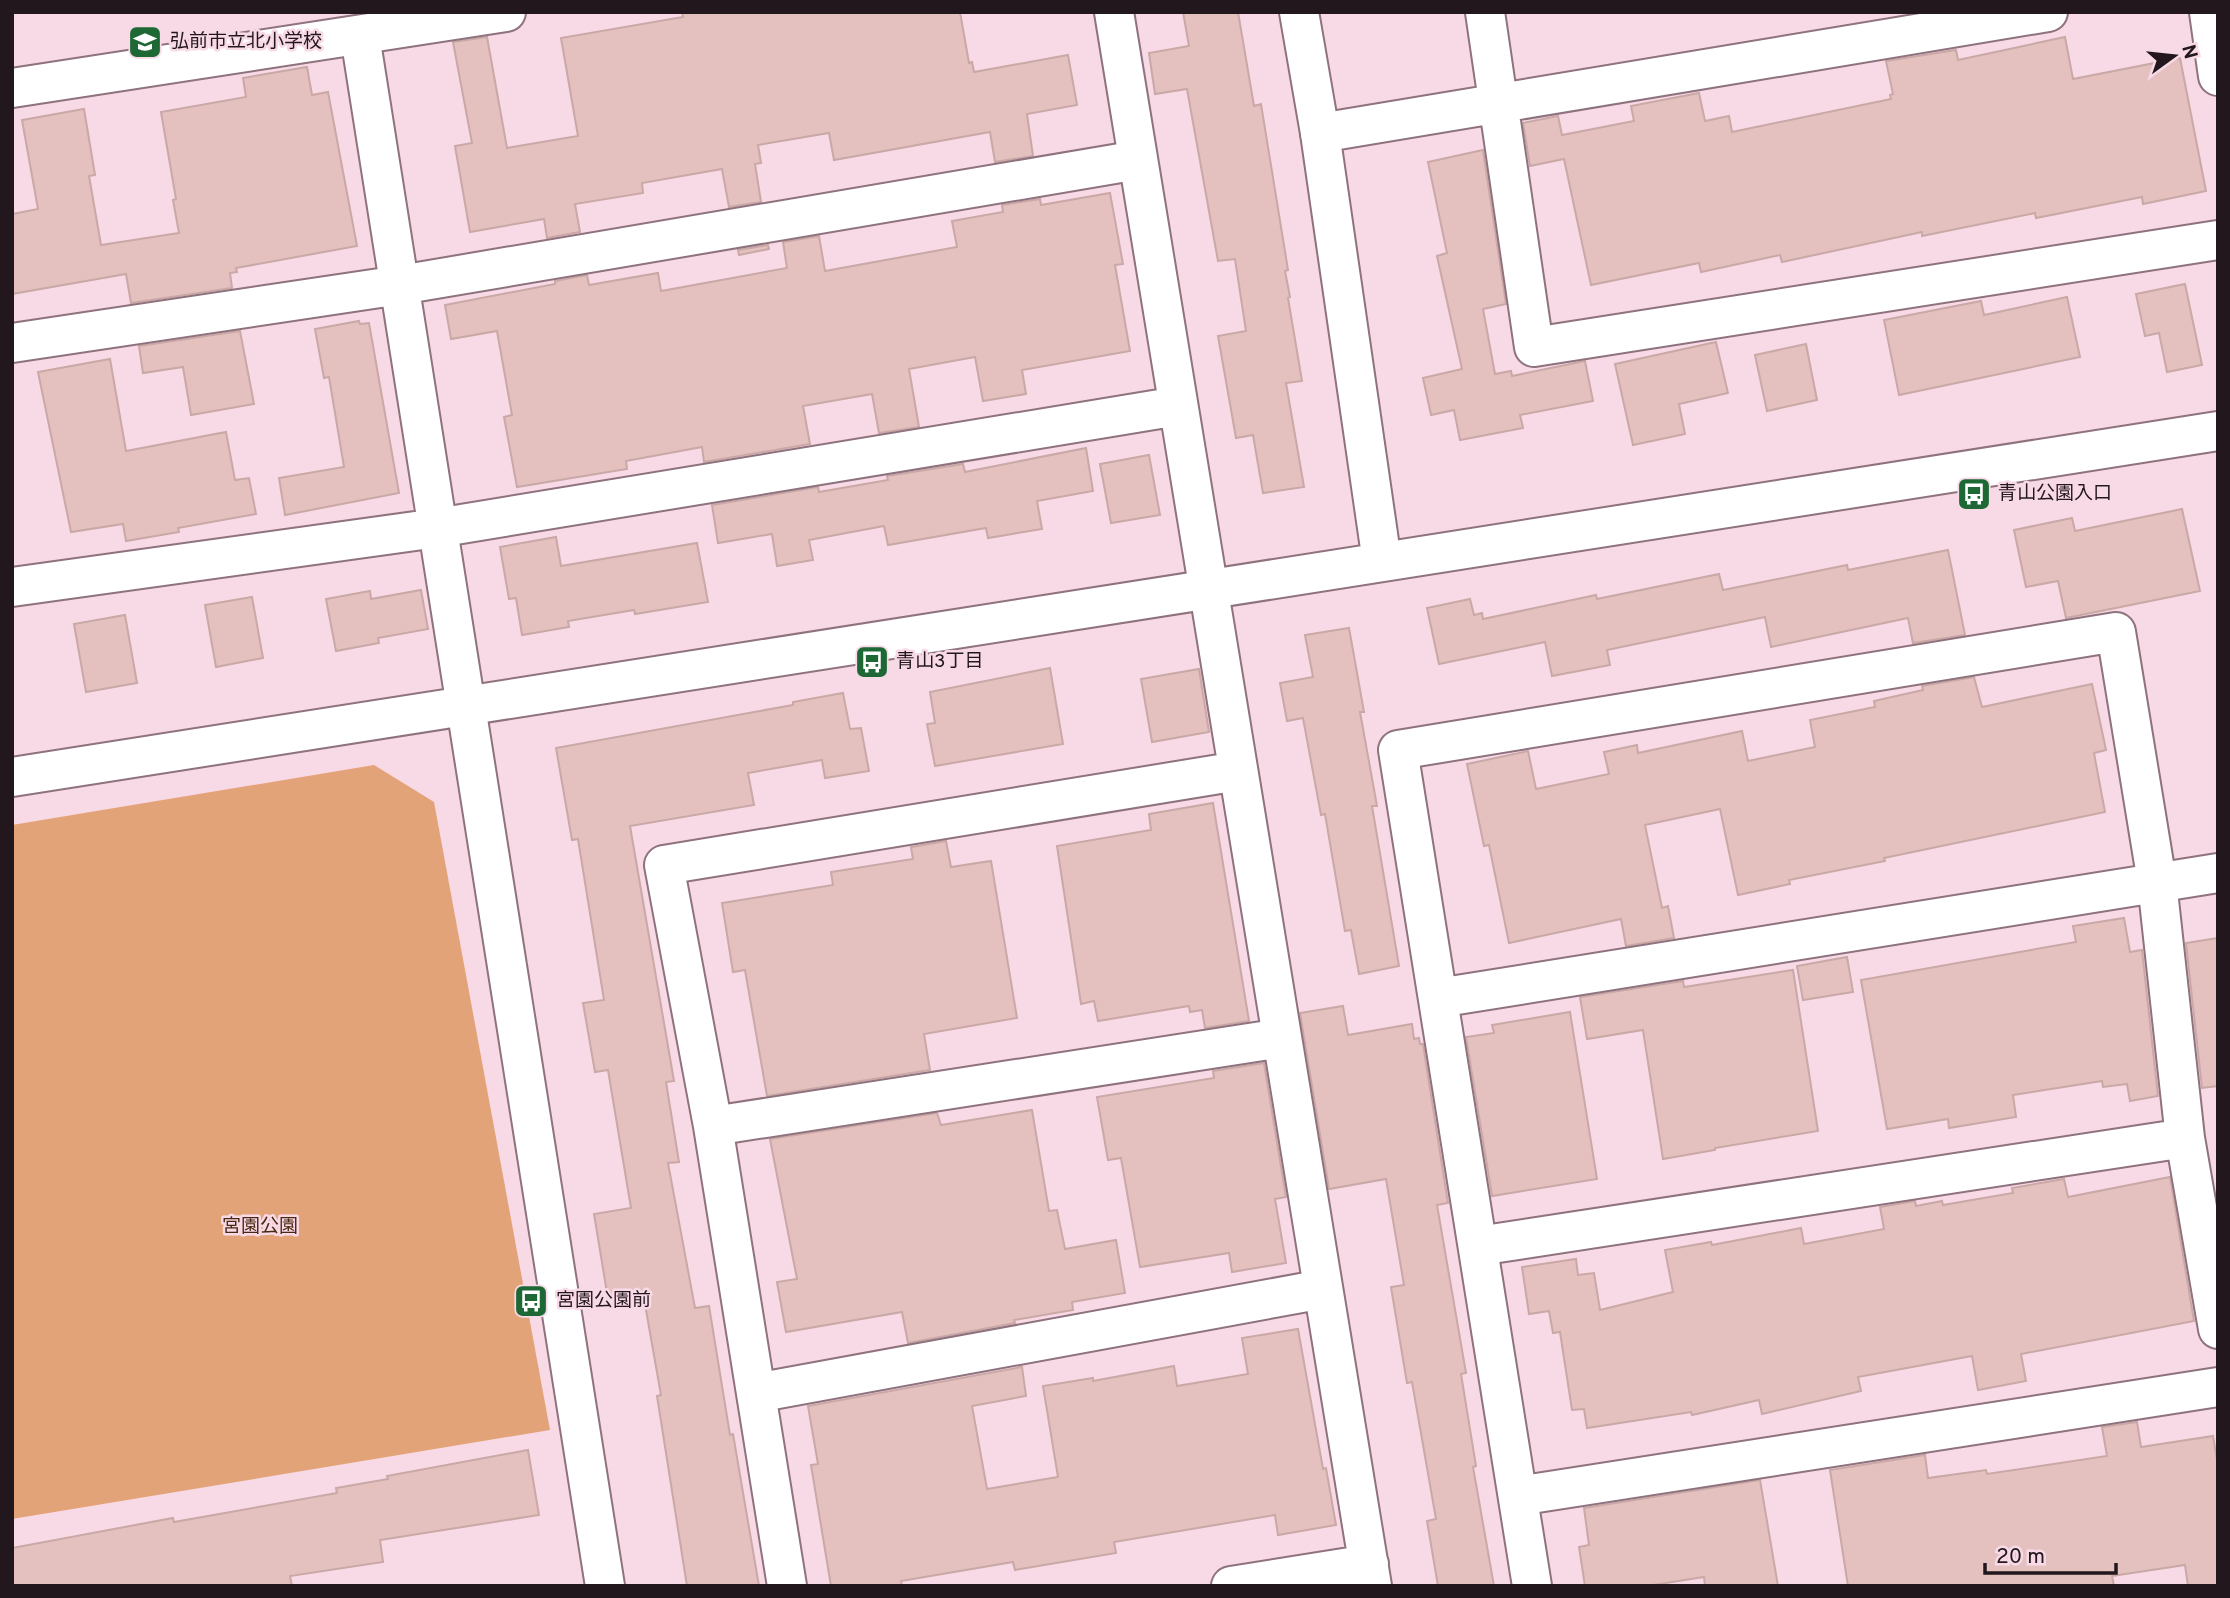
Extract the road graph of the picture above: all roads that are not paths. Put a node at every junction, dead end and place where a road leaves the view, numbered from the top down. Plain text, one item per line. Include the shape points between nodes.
1 (506, 12) edge
2 (1114, 12) edge
3 (1299, 12) edge
4 (1485, 12) edge
5 (2048, 12) edge
6 (2209, 12) edge
7 (360, 36) junction
8 (2218, 76) edge
9 (12, 88) edge
10 (1499, 102) junction
11 (1320, 133) junction
12 (1138, 160) junction
13 (2218, 240) edge
14 (400, 285) junction
15 (12, 343) edge
16 (1178, 406) junction
17 (2218, 431) edge
18 (437, 528) junction
19 (1382, 562) junction
20 (12, 587) edge
21 (1208, 589) junction
22 (466, 705) junction
23 (1238, 771) junction
24 (12, 777) edge
25 (2218, 873) edge
26 (2157, 882) junction
27 (1438, 998) junction
28 (1282, 1038) junction
29 (713, 1126) junction
30 (2185, 1138) junction
31 (1478, 1246) junction
32 (1323, 1289) junction
33 (2218, 1329) edge
34 (2218, 1387) edge
35 (756, 1393) junction
36 (1518, 1496) junction
37 (1371, 1575) edge
38 (605, 1586) edge
39 (787, 1586) edge
40 (1231, 1586) edge
41 (1532, 1586) edge

1 - 7 street
2 - 12 street
3 - 11 street
4 - 10 street
5 - 10 street
6 - 8 street
7 - 9 street
7 - 14 street
10 - 11 street
10 - 13 street via 1534,347
11 - 19 street
12 - 14 street
12 - 16 street
14 - 15 street
14 - 18 street
16 - 18 street
16 - 21 street
17 - 19 street
18 - 20 street
18 - 22 street
19 - 21 street
21 - 22 street
21 - 23 street
22 - 24 street
22 - 38 street
23 - 28 street
23 - 29 street via 664,865
25 - 26 street
26 - 27 street
26 - 27 street via 2116,632 1398,750
26 - 30 street
27 - 31 street
28 - 29 street
28 - 32 street
29 - 35 street
30 - 31 street
30 - 33 street
31 - 36 street
32 - 35 street
32 - 37 street
34 - 36 street
35 - 39 street
36 - 41 street
37 - 40 street

